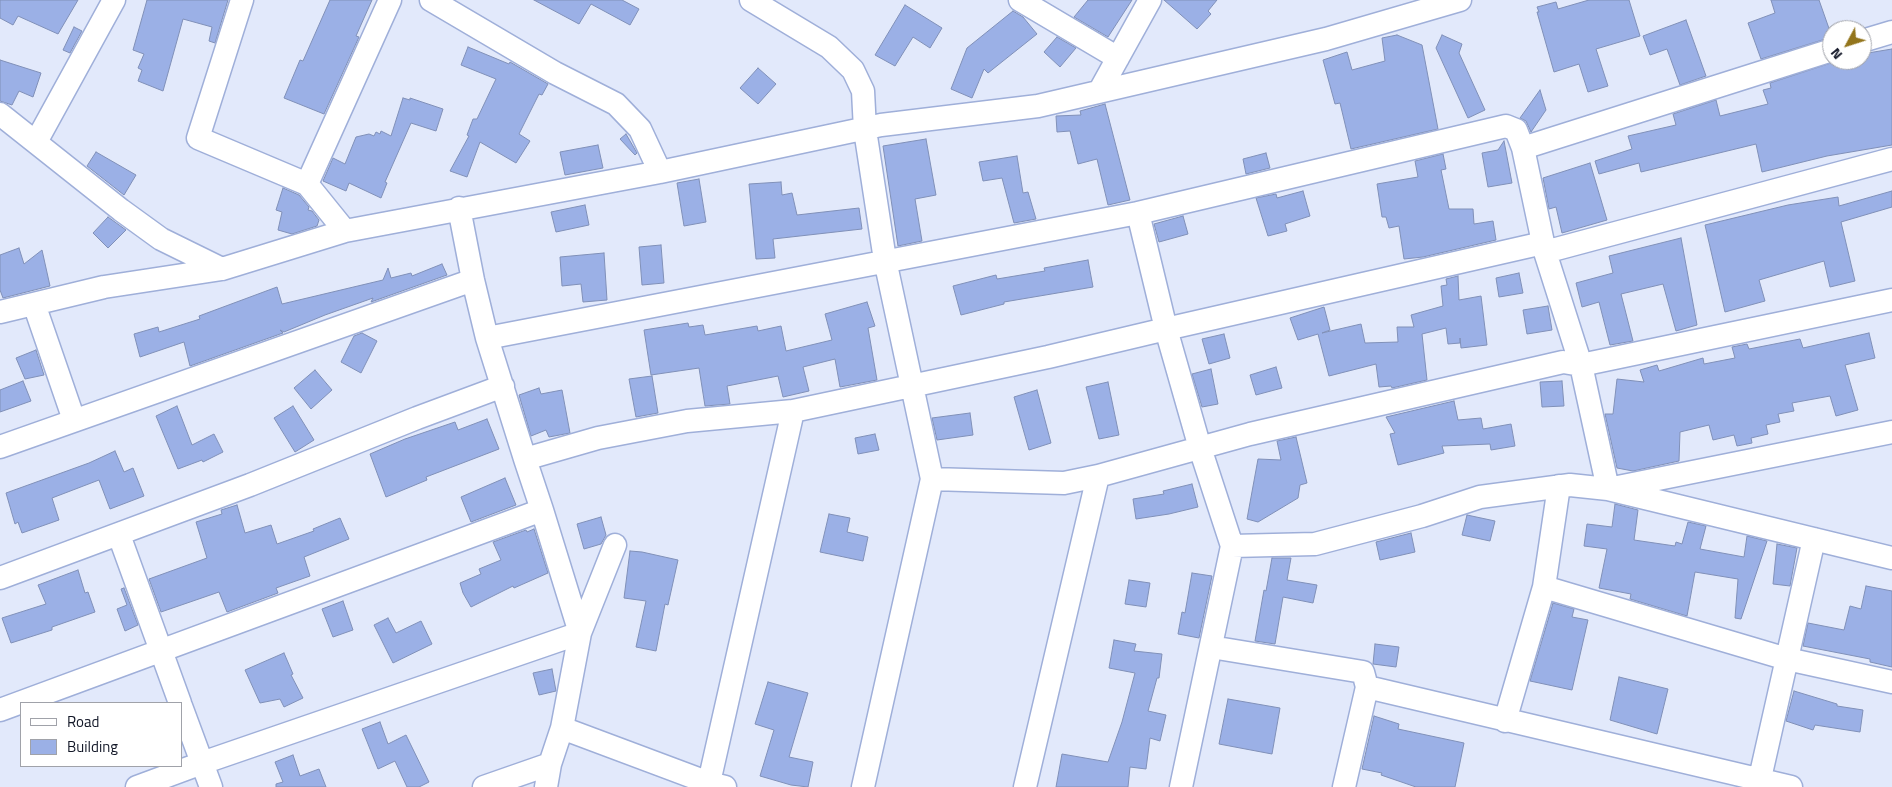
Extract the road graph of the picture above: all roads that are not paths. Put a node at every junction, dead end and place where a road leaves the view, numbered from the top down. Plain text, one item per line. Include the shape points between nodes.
1 (114, 0) edge
2 (242, 0) edge
3 (390, 0) edge
4 (431, 0) edge
5 (751, 0) edge
6 (1020, 0) edge
7 (1150, 0) edge
8 (1460, 0) edge
9 (1892, 32) edge
10 (1872, 38) edge
11 (1822, 53) edge
12 (1118, 58) junction
13 (1099, 92) junction
14 (0, 114) edge
15 (865, 130) junction
16 (36, 142) junction
17 (1523, 148) junction
18 (1892, 159) edge
19 (660, 172) junction
20 (307, 184) junction
21 (459, 208) junction
22 (1138, 213) junction
23 (345, 231) junction
24 (1544, 248) junction
25 (885, 260) junction
26 (222, 269) junction
27 (473, 280) junction
28 (1892, 300) edge
29 (34, 304) junction
30 (0, 312) edge
31 (1166, 329) junction
32 (487, 338) junction
33 (1581, 365) junction
34 (911, 385) junction
35 (503, 386) junction
36 (792, 411) junction
37 (74, 420) junction
38 (1892, 432) edge
39 (0, 447) edge
40 (1200, 448) junction
41 (525, 459) junction
42 (1098, 476) junction
43 (932, 479) junction
44 (1559, 486) junction
45 (1608, 489) junction
46 (542, 510) junction
47 (119, 534) junction
48 (1814, 539) junction
49 (615, 544) dead end
50 (1232, 546) junction
51 (1892, 558) edge
52 (0, 578) edge
53 (1544, 587) junction
54 (580, 633) junction
55 (1211, 647) junction
56 (161, 650) junction
57 (1787, 659) junction
58 (1892, 682) edge
59 (1367, 687) junction
60 (21, 702) edge
61 (180, 702) edge
62 (20, 703) edge
63 (182, 708) edge
64 (0, 710) edge
65 (1505, 721) junction
66 (562, 728) junction
67 (202, 763) junction
68 (550, 764) junction
69 (1759, 783) edge
70 (714, 786) edge
71 (137, 787) edge
72 (211, 787) edge
73 (484, 787) edge
74 (546, 787) edge
75 (863, 787) edge
76 (1025, 787) edge
77 (1181, 787) edge
78 (1344, 787) edge
79 (1791, 787) edge

1 - 16 street
2 - 20 street via 198,138
3 - 20 street
4 - 19 street via 616,104 640,129
5 - 15 street via 829,47 853,70 863,91
6 - 12 street
7 - 12 street
8 - 13 street via 1326,39
9 - 10 street
11 - 17 street
12 - 13 street
13 - 15 street via 1038,106 881,125
14 - 16 street
15 - 19 street
15 - 25 street
16 - 26 street via 161,239
17 - 22 street via 1516,130 1506,126
17 - 24 street
18 - 24 street
19 - 21 street
20 - 23 street
21 - 23 street
21 - 27 street
22 - 25 street
22 - 31 street
23 - 26 street
24 - 31 street
24 - 33 street
25 - 32 street
25 - 34 street
26 - 29 street via 104,287
27 - 32 street
27 - 37 street
28 - 33 street
29 - 30 street
29 - 37 street
31 - 34 street
31 - 40 street
32 - 35 street
33 - 40 street via 1563,362
33 - 45 street
34 - 36 street
34 - 43 street
35 - 41 street
35 - 47 street
36 - 41 street via 687,421 598,438
36 - 70 street
37 - 39 street
38 - 45 street
40 - 42 street
40 - 50 street
41 - 46 street
42 - 43 street via 1064,483
42 - 76 street
43 - 75 street
44 - 45 street
44 - 50 street via 1480,497 1315,544
44 - 53 street
45 - 48 street
46 - 54 street
46 - 56 street
47 - 52 street
47 - 56 street
48 - 51 street
48 - 57 street
49 - 54 street
50 - 55 street
53 - 57 street
53 - 65 street
54 - 66 street
54 - 67 street
55 - 59 street via 1363,672
55 - 77 street
56 - 60 street
56 - 61 street
57 - 58 street
57 - 69 street
59 - 65 street
59 - 78 street
62 - 64 street
63 - 67 street
65 - 69 street
66 - 68 street
66 - 70 street
67 - 71 street
67 - 72 street
68 - 73 street
68 - 74 street
69 - 79 street

